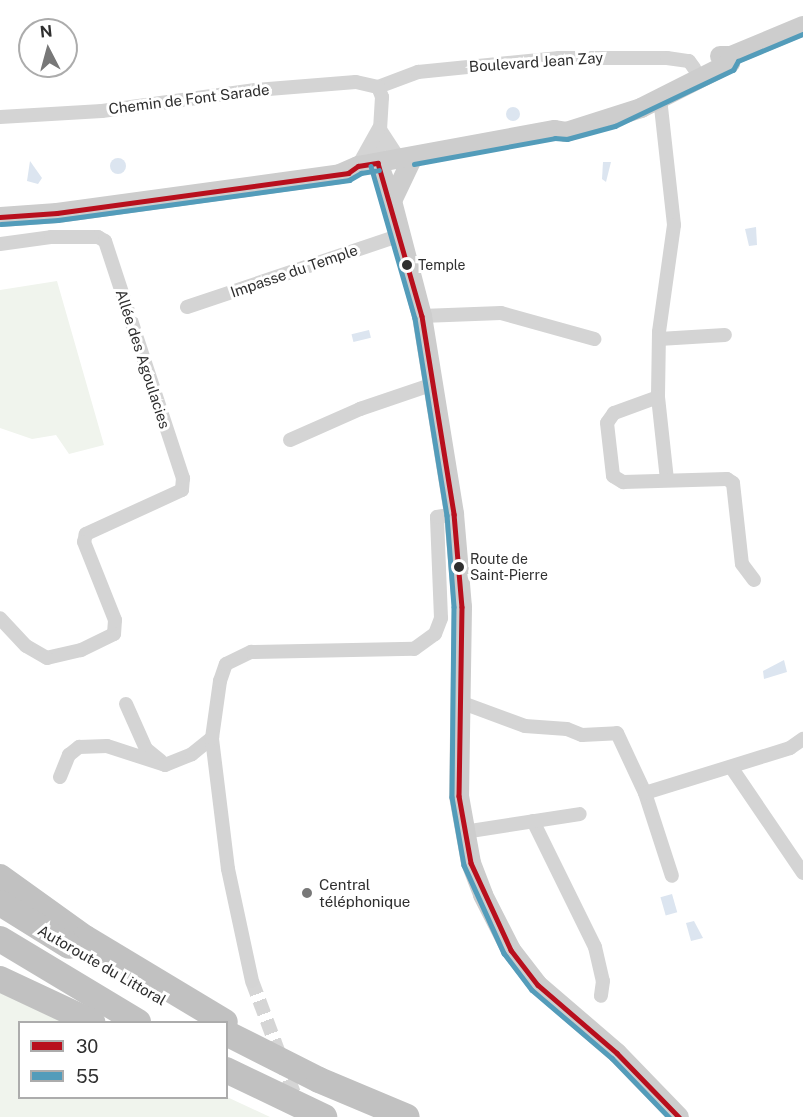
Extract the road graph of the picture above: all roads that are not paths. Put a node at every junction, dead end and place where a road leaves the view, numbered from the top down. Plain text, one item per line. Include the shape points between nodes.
1 (803, 26) edge
2 (697, 74) junction
3 (378, 87) junction
4 (657, 93) junction
5 (0, 117) edge
6 (379, 128) junction
7 (406, 158) junction
8 (378, 163) junction
9 (358, 166) junction
10 (392, 201) junction
11 (0, 210) edge
12 (0, 217) edge
13 (401, 235) junction
14 (0, 244) edge
15 (187, 307) dead end
16 (422, 316) junction
17 (725, 335) dead end
18 (594, 339) dead end
19 (659, 339) junction
20 (434, 384) junction
21 (658, 397) junction
22 (290, 440) dead end
23 (667, 480) junction
24 (454, 514) junction
25 (754, 580) dead end
26 (0, 618) edge
27 (460, 702) junction
28 (126, 705) dead end
29 (212, 738) junction
30 (803, 739) edge
31 (161, 761) junction
32 (731, 767) junction
33 (60, 777) dead end
34 (645, 793) junction
35 (580, 814) dead end
36 (533, 821) junction
37 (464, 832) junction
38 (803, 873) edge
39 (672, 876) dead end
40 (0, 877) edge
41 (0, 903) edge
42 (0, 939) edge
43 (0, 979) edge
44 (252, 981) tunnel mouth
45 (601, 996) dead end
46 (88, 1021) edge
47 (135, 1021) edge
48 (203, 1021) edge
49 (223, 1021) edge
50 (228, 1024) edge
51 (228, 1034) edge
52 (228, 1071) edge
53 (319, 1080) junction
54 (228, 1082) edge
55 (319, 1117) edge
56 (324, 1117) edge
57 (407, 1117) edge
58 (679, 1117) edge

1 - 2 main road via 731,56 724,53
2 - 3 street, Boulevard Jean Zay via 689,61 667,58 559,58 418,72
2 - 4 main road
3 - 5 street, Chemin de Font Sarade via 356,82 230,93 102,111
3 - 6 street via 382,97
4 - 7 main road via 612,119 566,132 555,130
4 - 19 street via 674,225
6 - 7 street
6 - 8 street
6 - 9 street
7 - 8 main road
7 - 10 main road
8 - 9 main road
8 - 10 main road
9 - 11 main road via 342,162 84,203
9 - 12 main road via 348,173 57,213
10 - 13 main road
13 - 15 street, Impasse du Temple
13 - 16 main road
14 - 26 street, Allée des Agoulacies via 51,237 98,237 105,241 182,485 182,490 86,534 84,542 116,620 114,634 81,650 47,658 26,646
16 - 18 street via 501,313
16 - 20 main road
17 - 19 street
19 - 21 street
20 - 22 street via 360,408
20 - 24 main road
21 - 23 street
21 - 23 street via 610,418 609,462 613,476 623,482
23 - 25 street via 727,479 733,483 742,564
24 - 27 main road via 462,607
24 - 29 street via 437,517 441,618 435,634 414,649 251,652 226,664
27 - 34 street via 525,726 567,729 582,735 617,733
27 - 37 main road via 458,757
28 - 31 street via 146,749
29 - 31 street via 192,754 165,765
29 - 44 street via 228,869
30 - 32 street via 790,748
31 - 33 street via 152,763 107,746 79,747 69,755
32 - 34 street
32 - 38 street
34 - 39 street
35 - 36 street
36 - 37 street
36 - 45 street via 595,947 603,981
37 - 58 main road via 483,895 511,950 538,985 617,1053
40 - 49 highway via 85,938
41 - 48 highway, Autoroute du Littoral
42 - 47 highway, Autoroute du Littoral
43 - 46 highway
50 - 53 highway
51 - 53 highway
52 - 56 highway
53 - 57 highway
54 - 55 highway

